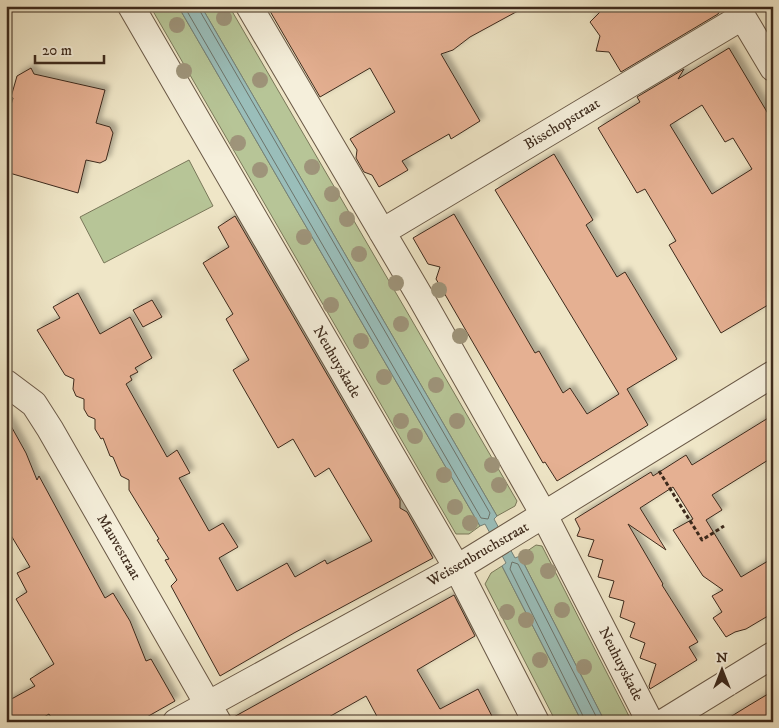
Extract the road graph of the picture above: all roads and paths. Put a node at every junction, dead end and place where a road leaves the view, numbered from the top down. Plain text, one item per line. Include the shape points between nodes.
1 (130, 6) edge
2 (249, 6) edge
3 (739, 12) edge
4 (773, 68) edge
5 (382, 232) junction
6 (773, 374) edge
7 (6, 383) edge
8 (647, 451) junction
9 (544, 515) junction
10 (724, 526) dead end
11 (457, 568) junction
12 (773, 655) edge
13 (213, 713) edge
14 (176, 722) edge
15 (536, 722) edge
16 (650, 722) edge
17 (664, 722) edge

1 - 11 street, Neuhuyskade
2 - 5 street, Neuhuyskade
3 - 4 street
3 - 5 street, Bisschopstraat
5 - 9 street, Neuhuyskade
6 - 8 street, Weissenbruchstraat
7 - 13 street, Mauvestraat via 34,404
8 - 9 street, Weissenbruchstraat
8 - 10 path via 702,540
9 - 11 street, Weissenbruchstraat
9 - 16 street, Neuhuyskade
11 - 13 street, Weissenbruchstraat
11 - 15 street, Neuhuyskade
12 - 17 street
13 - 14 street, Weissenbruchstraat

